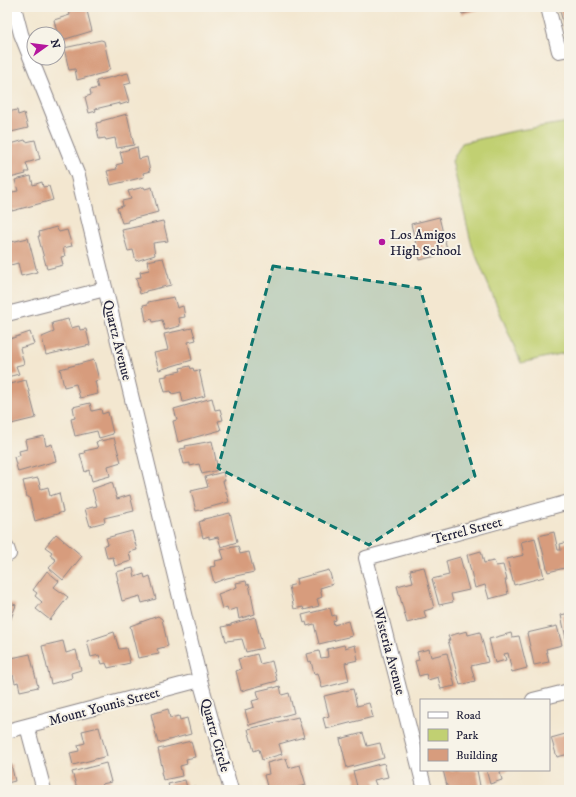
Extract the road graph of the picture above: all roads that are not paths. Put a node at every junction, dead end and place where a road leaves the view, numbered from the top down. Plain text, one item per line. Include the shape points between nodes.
1 (14, 7) edge
2 (548, 7) edge
3 (569, 49) edge
4 (105, 289) junction
5 (7, 314) edge
6 (569, 502) edge
7 (366, 558) joint
8 (200, 680) junction
9 (569, 691) edge
10 (537, 699) edge
11 (27, 726) junction
12 (7, 731) edge
13 (416, 731) edge
14 (420, 755) edge
15 (423, 771) edge
16 (44, 790) edge
17 (231, 790) edge
18 (426, 790) edge

1 - 4 street, Quartz Avenue via 21,34 78,176
2 - 3 street via 559,51
4 - 5 street
4 - 8 street, Quartz Avenue
6 - 7 street, Terrel Street
7 - 13 street, Wisteria Avenue
8 - 11 street, Mount Younis Street
8 - 17 street, Quartz Circle
9 - 10 street
11 - 12 street, Mount Younis Street
11 - 16 street
13 - 14 street, Wisteria Avenue
15 - 18 street, Wisteria Avenue

